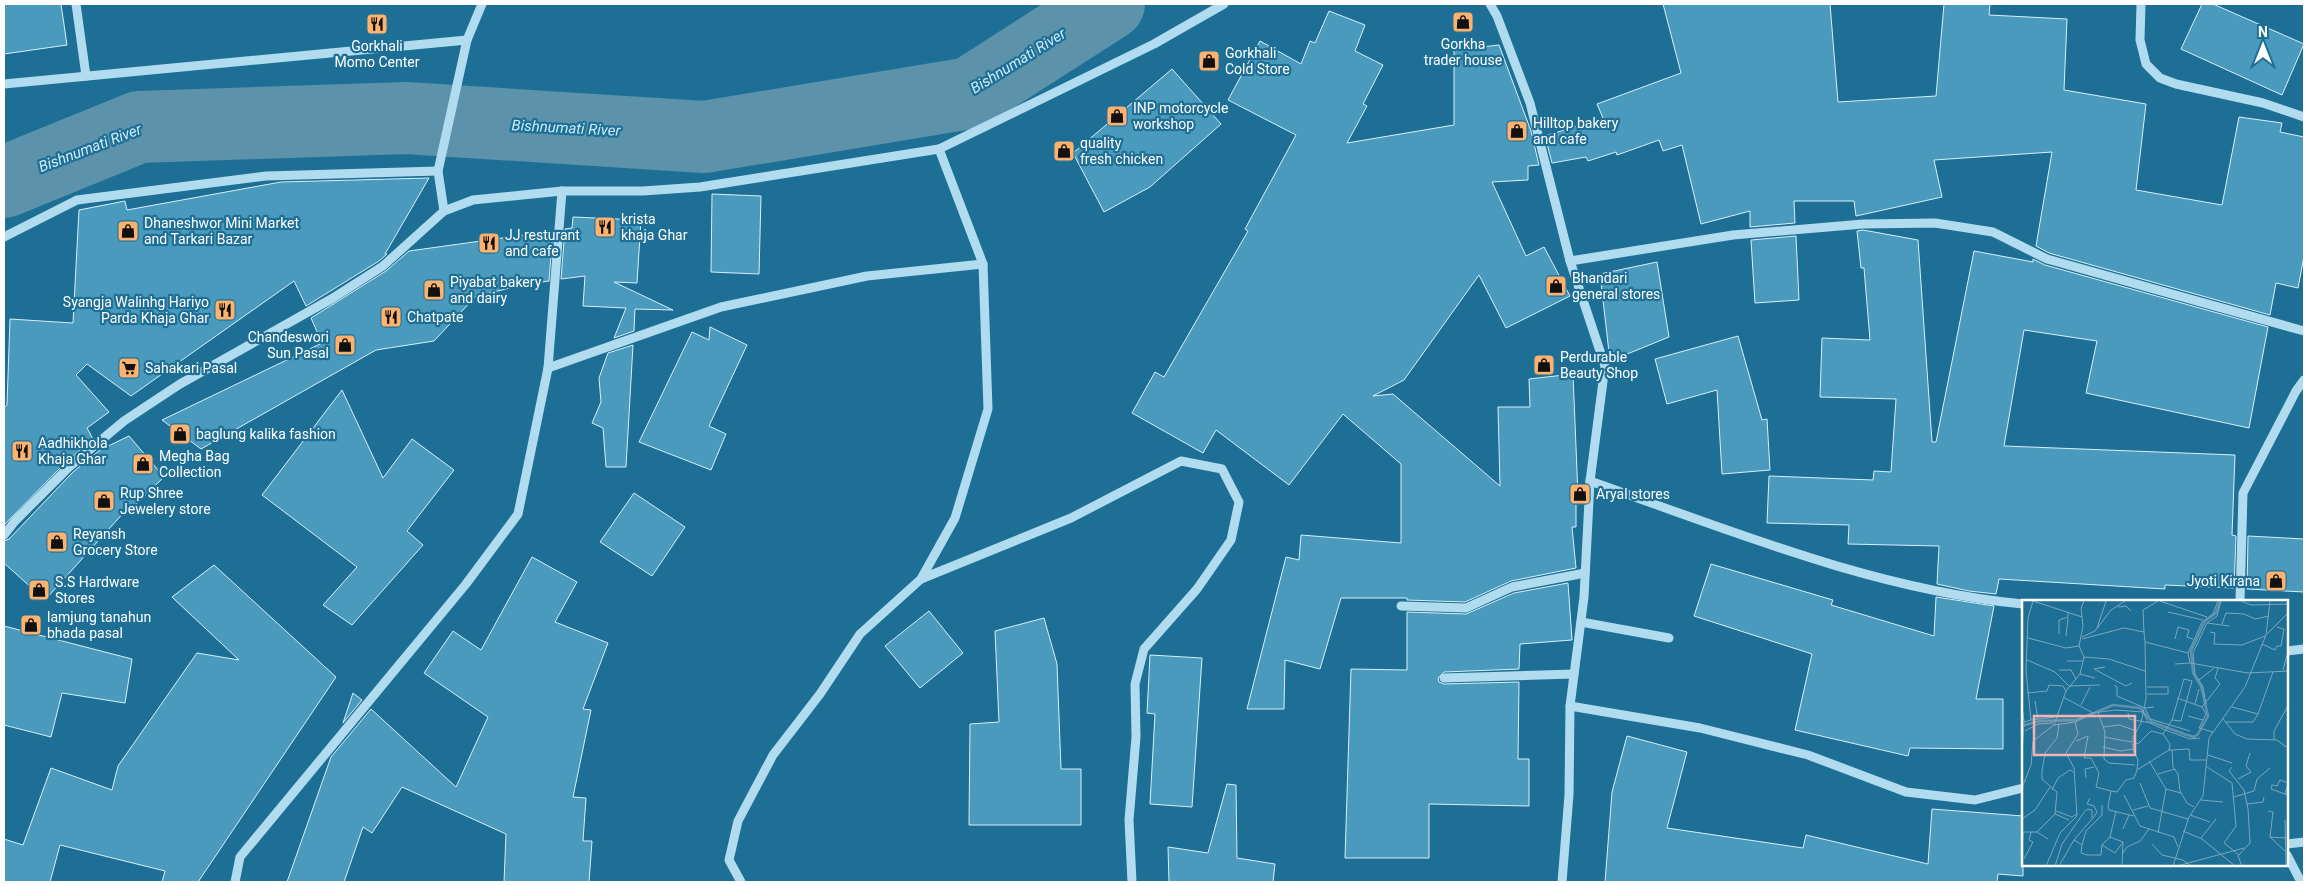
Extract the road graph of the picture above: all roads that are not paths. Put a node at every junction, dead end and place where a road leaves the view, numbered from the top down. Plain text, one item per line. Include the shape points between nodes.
1 (76, 4) edge
2 (482, 4) edge
3 (1224, 4) edge
4 (1490, 4) edge
5 (2142, 4) edge
6 (467, 40) junction
7 (86, 76) junction
8 (4, 84) edge
9 (2304, 117) edge
10 (939, 149) junction
11 (438, 172) junction
12 (562, 191) junction
13 (444, 211) junction
14 (4, 237) edge
15 (1570, 262) junction
16 (983, 264) junction
17 (2304, 332) edge
18 (548, 368) junction
19 (2304, 380) edge
20 (1590, 481) junction
21 (4, 535) edge
22 (1585, 573) junction
23 (921, 579) junction
24 (2240, 600) edge
25 (2022, 604) edge
26 (1401, 606) dead end
27 (1581, 622) junction
28 (1669, 638) dead end
29 (2304, 649) edge
30 (2288, 651) edge
31 (1574, 674) junction
32 (1444, 678) dead end
33 (1570, 706) junction
34 (2022, 788) edge
35 (2304, 842) edge
36 (2288, 844) edge
37 (2288, 857) edge
38 (236, 882) edge
39 (741, 882) edge
40 (1132, 882) edge
41 (1562, 882) edge
42 (2302, 882) edge

1 - 7 street
2 - 6 street
3 - 10 street via 1154,44
4 - 15 street via 1530,103
5 - 9 street via 2140,40 2146,64 2160,78 2263,103
6 - 7 street
6 - 11 street
7 - 8 street
10 - 12 street via 700,187
10 - 16 street
11 - 13 street
11 - 14 street via 266,176 77,200
12 - 13 street via 473,200
12 - 18 street
13 - 21 street via 383,266 333,298 180,384 124,421 69,467
15 - 17 street via 1732,235 1863,224 1935,222 1993,232 2047,260
15 - 20 street via 1604,366
16 - 18 street via 867,276 721,307
16 - 23 street via 988,409 955,518
18 - 38 street via 518,514 466,584 240,857
19 - 24 street via 2242,493
20 - 22 street
20 - 25 street via 1806,558 1972,600
22 - 26 street via 1512,587 1466,608
22 - 27 street
23 - 39 street via 860,634 820,694 773,755 736,828 729,860
23 - 40 street via 1071,518 1181,461 1222,469 1239,502 1231,540 1197,589 1144,649 1135,684 1136,737 1129,820
27 - 28 street
27 - 31 street
29 - 30 street
31 - 32 street
31 - 33 street
33 - 34 street via 1700,728 1808,755 1906,792 1975,800
33 - 41 street via 1569,795
35 - 36 street
37 - 42 street

